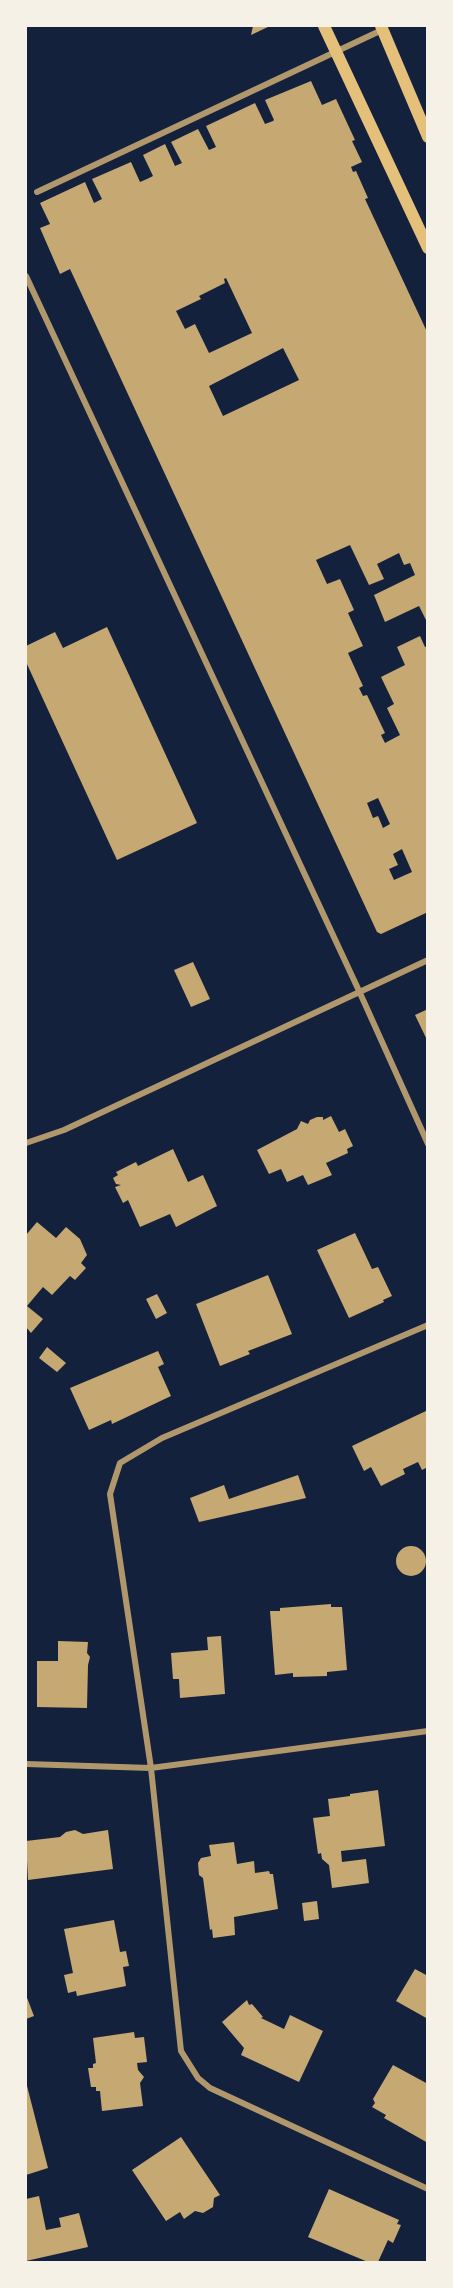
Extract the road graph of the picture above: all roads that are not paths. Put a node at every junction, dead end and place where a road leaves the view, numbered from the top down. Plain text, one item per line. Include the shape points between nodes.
1 (324, 26) edge
2 (382, 27) edge
3 (335, 52) junction
4 (428, 137) edge
5 (37, 192) dead end
6 (428, 248) edge
7 (26, 276) edge
8 (428, 960) edge
9 (360, 993) junction
10 (26, 1143) edge
11 (428, 1144) edge
12 (428, 1325) edge
13 (428, 1731) edge
14 (26, 1764) edge
15 (151, 1768) junction
16 (428, 2189) edge

1 - 3 main road
2 - 3 street
2 - 4 main road
3 - 5 street
3 - 6 main road
7 - 9 street
8 - 9 street
9 - 10 street via 64,1131
9 - 11 street
12 - 15 street via 162,1438 120,1463 110,1494
13 - 15 street
14 - 15 street
15 - 16 street via 181,2051 188,2066 210,2088

